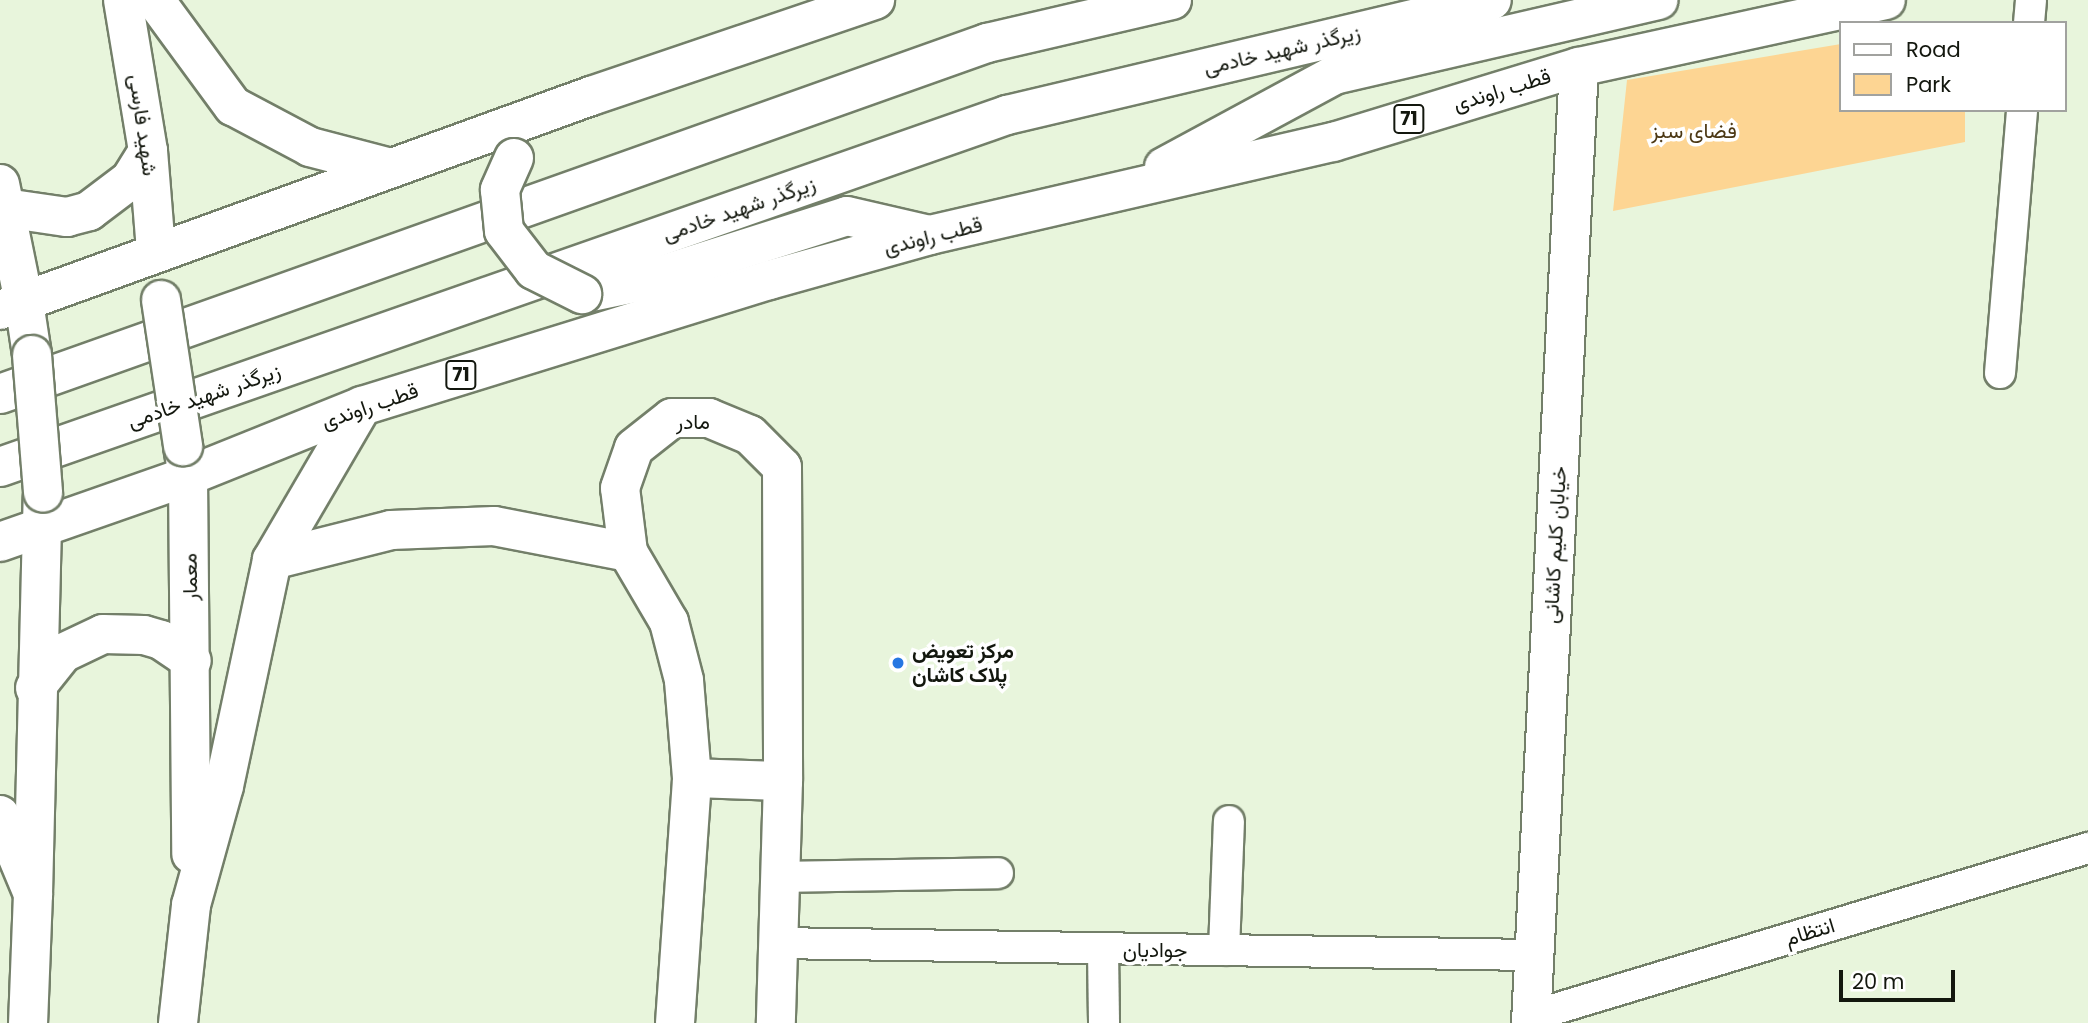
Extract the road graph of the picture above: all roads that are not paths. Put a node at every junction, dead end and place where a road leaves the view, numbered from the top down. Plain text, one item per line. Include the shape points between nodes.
1 (123, 0) edge
2 (155, 0) edge
3 (875, 0) edge
4 (1172, 0) edge
5 (1492, 0) edge
6 (1658, 0) edge
7 (1886, 0) edge
8 (2031, 0) edge
9 (2029, 21) edge
10 (1578, 67) junction
11 (591, 96) junction
12 (2022, 112) edge
13 (148, 151) junction
14 (391, 168) junction
15 (1122, 190) junction
16 (3, 195) edge
17 (930, 235) junction
18 (156, 250) junction
19 (12, 306) edge
20 (2000, 373) dead end
21 (0, 394) edge
22 (362, 406) junction
23 (186, 461) junction
24 (0, 467) edge
25 (42, 509) junction
26 (0, 542) edge
27 (628, 552) junction
28 (272, 560) junction
29 (192, 661) junction
30 (35, 688) junction
31 (692, 778) junction
32 (782, 781) junction
33 (0, 816) edge
34 (1229, 821) dead end
35 (2088, 848) edge
36 (998, 873) dead end
37 (778, 877) junction
38 (33, 894) junction
39 (191, 905) junction
40 (776, 943) junction
41 (1103, 950) junction
42 (1224, 950) junction
43 (1534, 954) junction
44 (1532, 1019) edge
45 (28, 1023) edge
46 (178, 1023) edge
47 (675, 1023) edge
48 (776, 1023) edge
49 (1104, 1023) edge

1 - 13 main road, شهید فارسی
2 - 14 main road via 233,106 310,147
3 - 11 main road
4 - 21 main road via 987,43
5 - 24 main road, زیرگذر شهید خادمی via 1007,115
6 - 15 main road via 1334,75
7 - 10 main road, قطب راوندی / 71
8 - 9 street
10 - 15 main road, قطب راوندی / 71 via 1333,142
10 - 43 main road, خیابان کلیم کاشانی
11 - 14 main road
11 - 17 main road, bridge via 514,158 500,190 503,231 534,270 582,294 639,282 847,216
12 - 20 street
13 - 16 main road via 130,180 89,211 67,217
13 - 18 main road, شهید فارسی
14 - 18 main road
15 - 17 main road, قطب راوندی / 71
16 - 19 main road
17 - 22 main road, قطب راوندی / 71
18 - 19 main road
18 - 23 main road, معمار, bridge
19 - 25 main road, bridge via 32,355
22 - 23 main road, قطب راوندی / 71
22 - 28 main road, معمار
23 - 25 main road, قطب راوندی / 71
23 - 29 main road, معمار
25 - 26 main road, قطب راوندی / 71
25 - 30 main road
27 - 28 main road via 494,526 391,530
27 - 31 main road, مادر via 669,622 684,680
27 - 32 main road, مادر via 620,488 634,448 672,418 709,418 750,435 782,467
28 - 39 main road, معمار via 224,786
29 - 30 main road via 161,640 103,634 62,653
29 - 39 main road, معمار
30 - 38 main road
31 - 32 main road
31 - 47 main road, مادر
32 - 37 main road, مادر
33 - 38 main road
34 - 42 street
35 - 44 street, انتظام
36 - 37 street
37 - 40 main road, مادر
38 - 45 main road
39 - 46 main road, معمار
40 - 41 street, جوادیان
40 - 48 main road, مادر
41 - 42 street, جوادیان
41 - 49 street
42 - 43 street, جوادیان
43 - 44 main road, خیابان کلیم کاشانی

